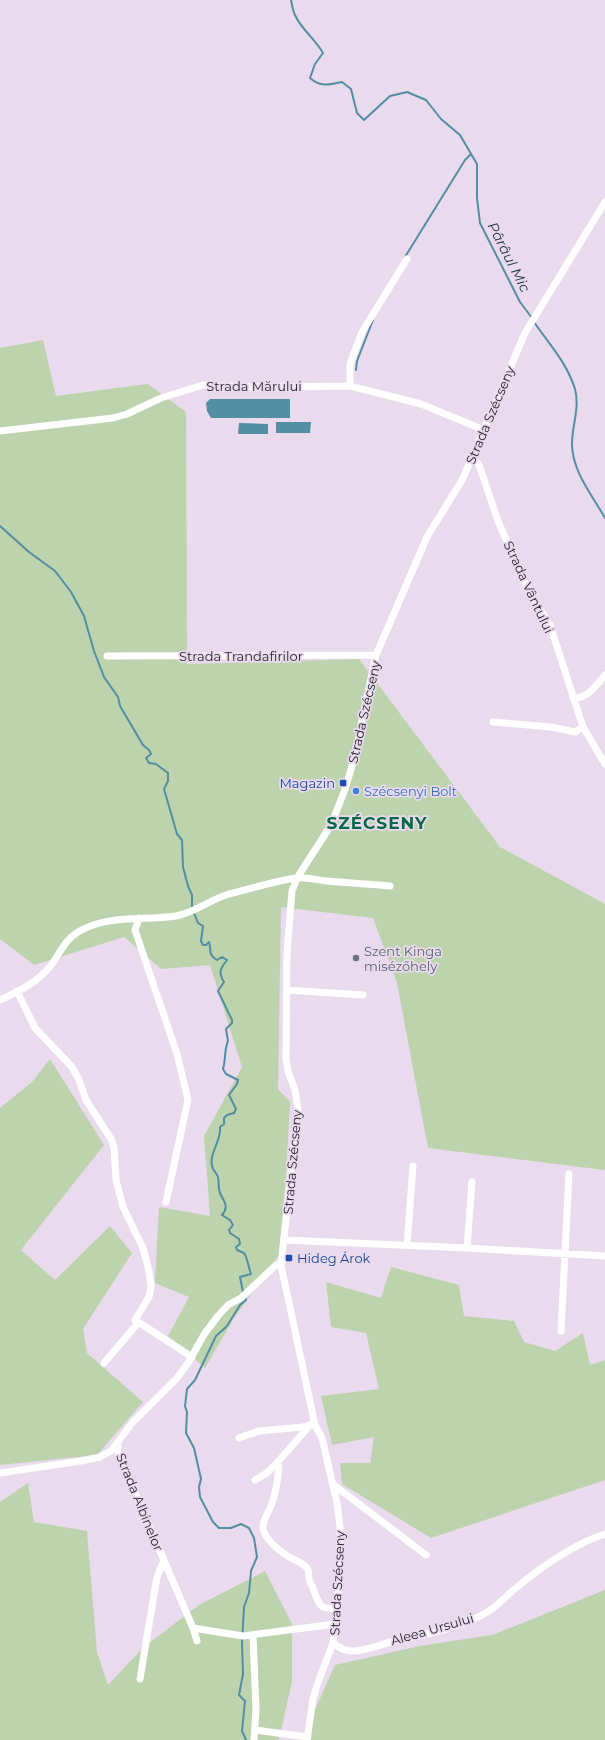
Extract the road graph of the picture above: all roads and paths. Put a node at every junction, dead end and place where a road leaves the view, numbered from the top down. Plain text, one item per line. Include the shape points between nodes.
1 (605, 202) edge
2 (407, 259) dead end
3 (350, 386) junction
4 (484, 430) junction
5 (0, 431) edge
6 (472, 457) junction
7 (376, 655) junction
8 (107, 656) dead end
9 (605, 675) edge
10 (574, 698) junction
11 (493, 722) dead end
12 (583, 727) junction
13 (605, 764) edge
14 (297, 878) junction
15 (390, 886) dead end
16 (139, 918) junction
17 (287, 990) junction
18 (17, 991) junction
19 (363, 995) dead end
20 (0, 1000) edge
21 (413, 1166) dead end
22 (568, 1174) dead end
23 (472, 1182) dead end
24 (166, 1202) dead end
25 (285, 1240) junction
26 (407, 1245) junction
27 (467, 1248) junction
28 (564, 1254) junction
29 (605, 1256) edge
30 (282, 1265) junction
31 (138, 1323) junction
32 (561, 1331) dead end
33 (192, 1357) junction
34 (104, 1363) dead end
35 (313, 1424) junction
36 (239, 1438) dead end
37 (118, 1443) junction
38 (276, 1464) junction
39 (0, 1473) edge
40 (255, 1480) dead end
41 (334, 1485) junction
42 (605, 1534) edge
43 (426, 1555) dead end
44 (164, 1560) junction
45 (337, 1608) junction
46 (335, 1624) junction
47 (193, 1628) junction
48 (254, 1636) junction
49 (196, 1641) dead end
50 (333, 1644) junction
51 (140, 1679) dead end
52 (255, 1730) junction
53 (308, 1739) edge
54 (254, 1740) edge

1 - 4 street, Strada Szécseny via 524,333
2 - 3 street via 362,332 350,364
3 - 4 street, Strada Mărului via 421,404
3 - 5 street, Strada Mărului via 203,385 160,398 128,414 113,418
4 - 6 street, Strada Szécseny
6 - 7 street, Strada Szécseny via 462,480 427,537
6 - 10 street, Strada Vântului via 479,465 498,521 530,594 550,625
7 - 8 street, Strada Trandafirilor
7 - 14 street, Strada Szécseny via 353,763 344,792 330,825
9 - 10 street via 590,693
10 - 12 street, Strada Vântului
11 - 12 street via 551,727 575,732
12 - 13 street, Strada Vântului
14 - 15 street
14 - 16 street via 226,895 194,911 176,916
14 - 17 street, Strada Szécseny via 291,899
16 - 18 street via 97,923 79,931 64,943 44,974
16 - 24 street via 135,930 177,1054 188,1100
17 - 19 street
17 - 25 street, Strada Szécseny via 286,1064 298,1109
18 - 20 street
18 - 31 street via 39,1033 72,1067 86,1100 114,1146 116,1180 122,1207 143,1248 149,1271 149,1297 135,1320
21 - 26 street
22 - 28 street
23 - 27 street
25 - 26 street
25 - 30 street, Strada Szécseny
26 - 27 street
27 - 28 street
28 - 29 street
28 - 32 street
30 - 33 street via 276,1265 244,1296 228,1305 205,1333
30 - 35 street, Strada Szécseny
31 - 33 street
31 - 34 street
33 - 37 street via 177,1378 132,1423
35 - 36 street via 259,1431
35 - 38 street
35 - 41 street, Strada Szécseny via 322,1438
37 - 39 street via 111,1451 100,1457
37 - 44 street, Strada Albinelor via 120,1459
38 - 40 street
38 - 45 street via 279,1466 277,1486 263,1522 264,1532 282,1552 308,1569 308,1579 322,1607
41 - 43 street
41 - 45 street, Strada Szécseny via 340,1540
42 - 50 street, Aleea Ursului via 586,1542 539,1570 494,1608 474,1618 419,1636 361,1650 346,1650
44 - 47 street, Strada Albinelor
44 - 51 street, Strada Albinelor via 157,1577
45 - 46 street, Strada Szécseny
46 - 48 street
46 - 50 street, Strada Szécseny
47 - 48 street
47 - 49 street, Strada Albinelor
48 - 52 street
50 - 53 street, Strada Szécseny via 313,1699
52 - 53 street
52 - 54 street

